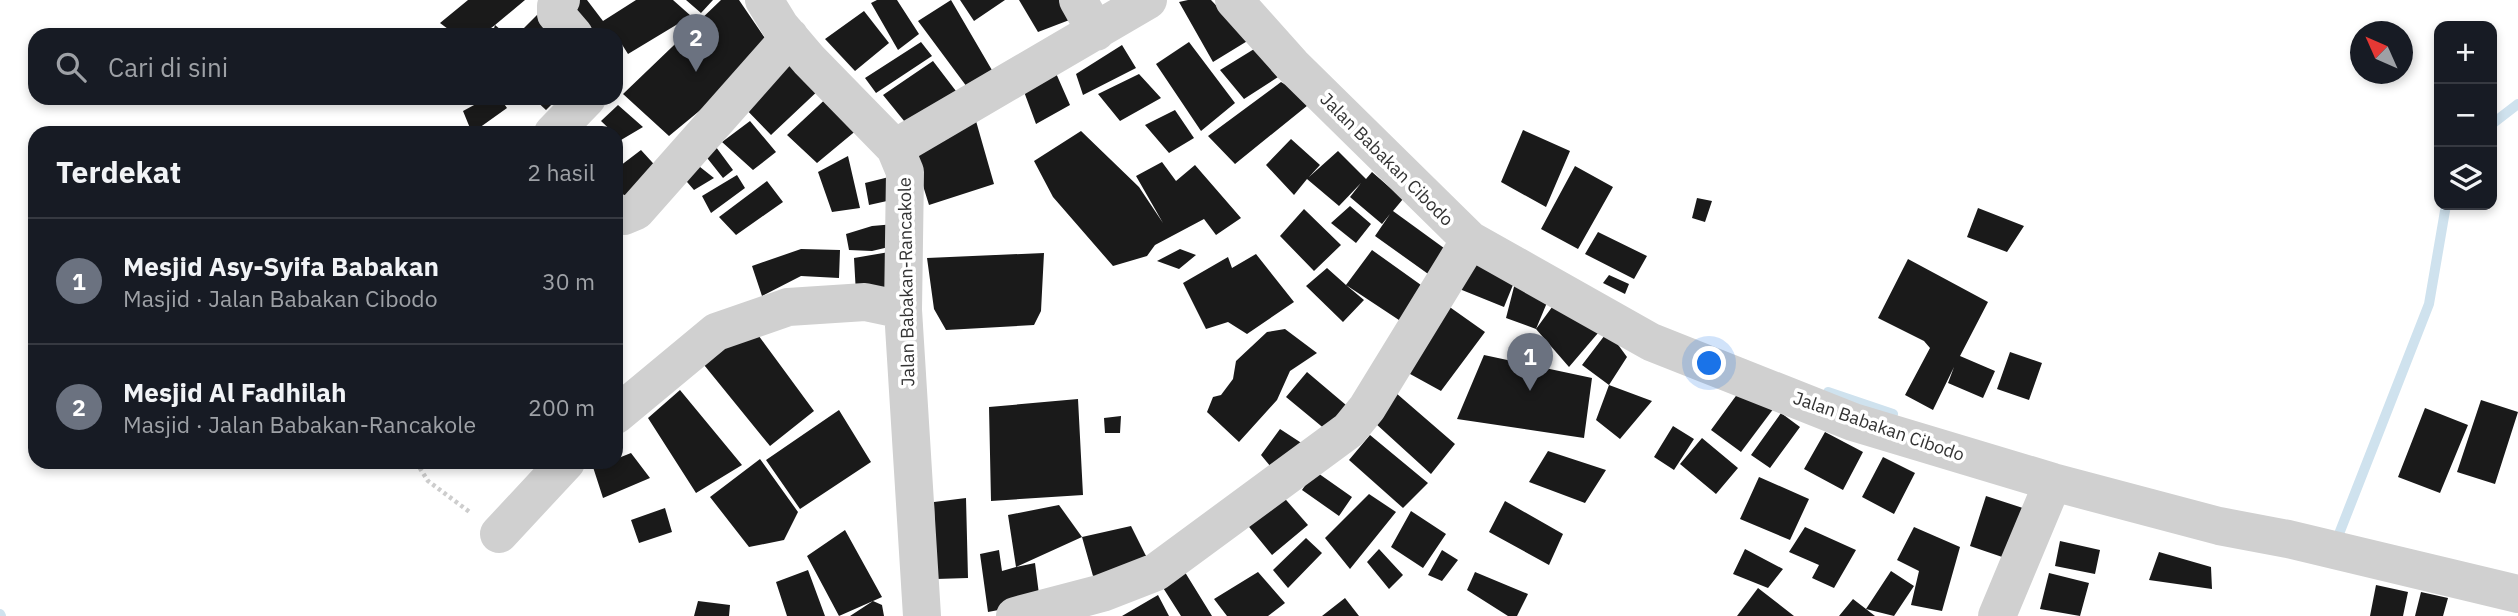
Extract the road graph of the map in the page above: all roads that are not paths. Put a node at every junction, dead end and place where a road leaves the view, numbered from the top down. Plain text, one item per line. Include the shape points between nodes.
1 (561, 0) edge
2 (764, 0) edge
3 (1147, 0) edge
4 (1234, 0) edge
5 (1087, 16) edge
6 (568, 28) edge
7 (790, 37) junction
8 (580, 105) edge
9 (560, 126) edge
10 (895, 148) junction
11 (623, 216) edge
12 (1470, 240) junction
13 (903, 310) junction
14 (623, 409) edge
15 (559, 469) edge
16 (2053, 482) junction
17 (499, 534) road end
18 (2518, 594) edge
19 (922, 616) edge
20 (1015, 616) edge
21 (1997, 616) edge

1 - 6 street via 556,14
2 - 7 street, Jalan Babakan-Rancakole
3 - 5 street
4 - 12 street, Jalan Babakan Cibodo via 1292,65
5 - 10 street
7 - 10 street, Jalan Babakan-Rancakole
7 - 11 street via 636,211
8 - 9 street
10 - 13 street, Jalan Babakan-Rancakole via 905,172
12 - 16 street, Jalan Babakan Cibodo via 1651,342 1853,422
12 - 20 street via 1349,430 1156,572 1102,593
13 - 14 street via 865,302 788,307 716,332
13 - 19 street, Jalan Babakan-Rancakole
15 - 17 street
16 - 18 street, Jalan Babakan Cibodo via 2219,526
16 - 21 street

